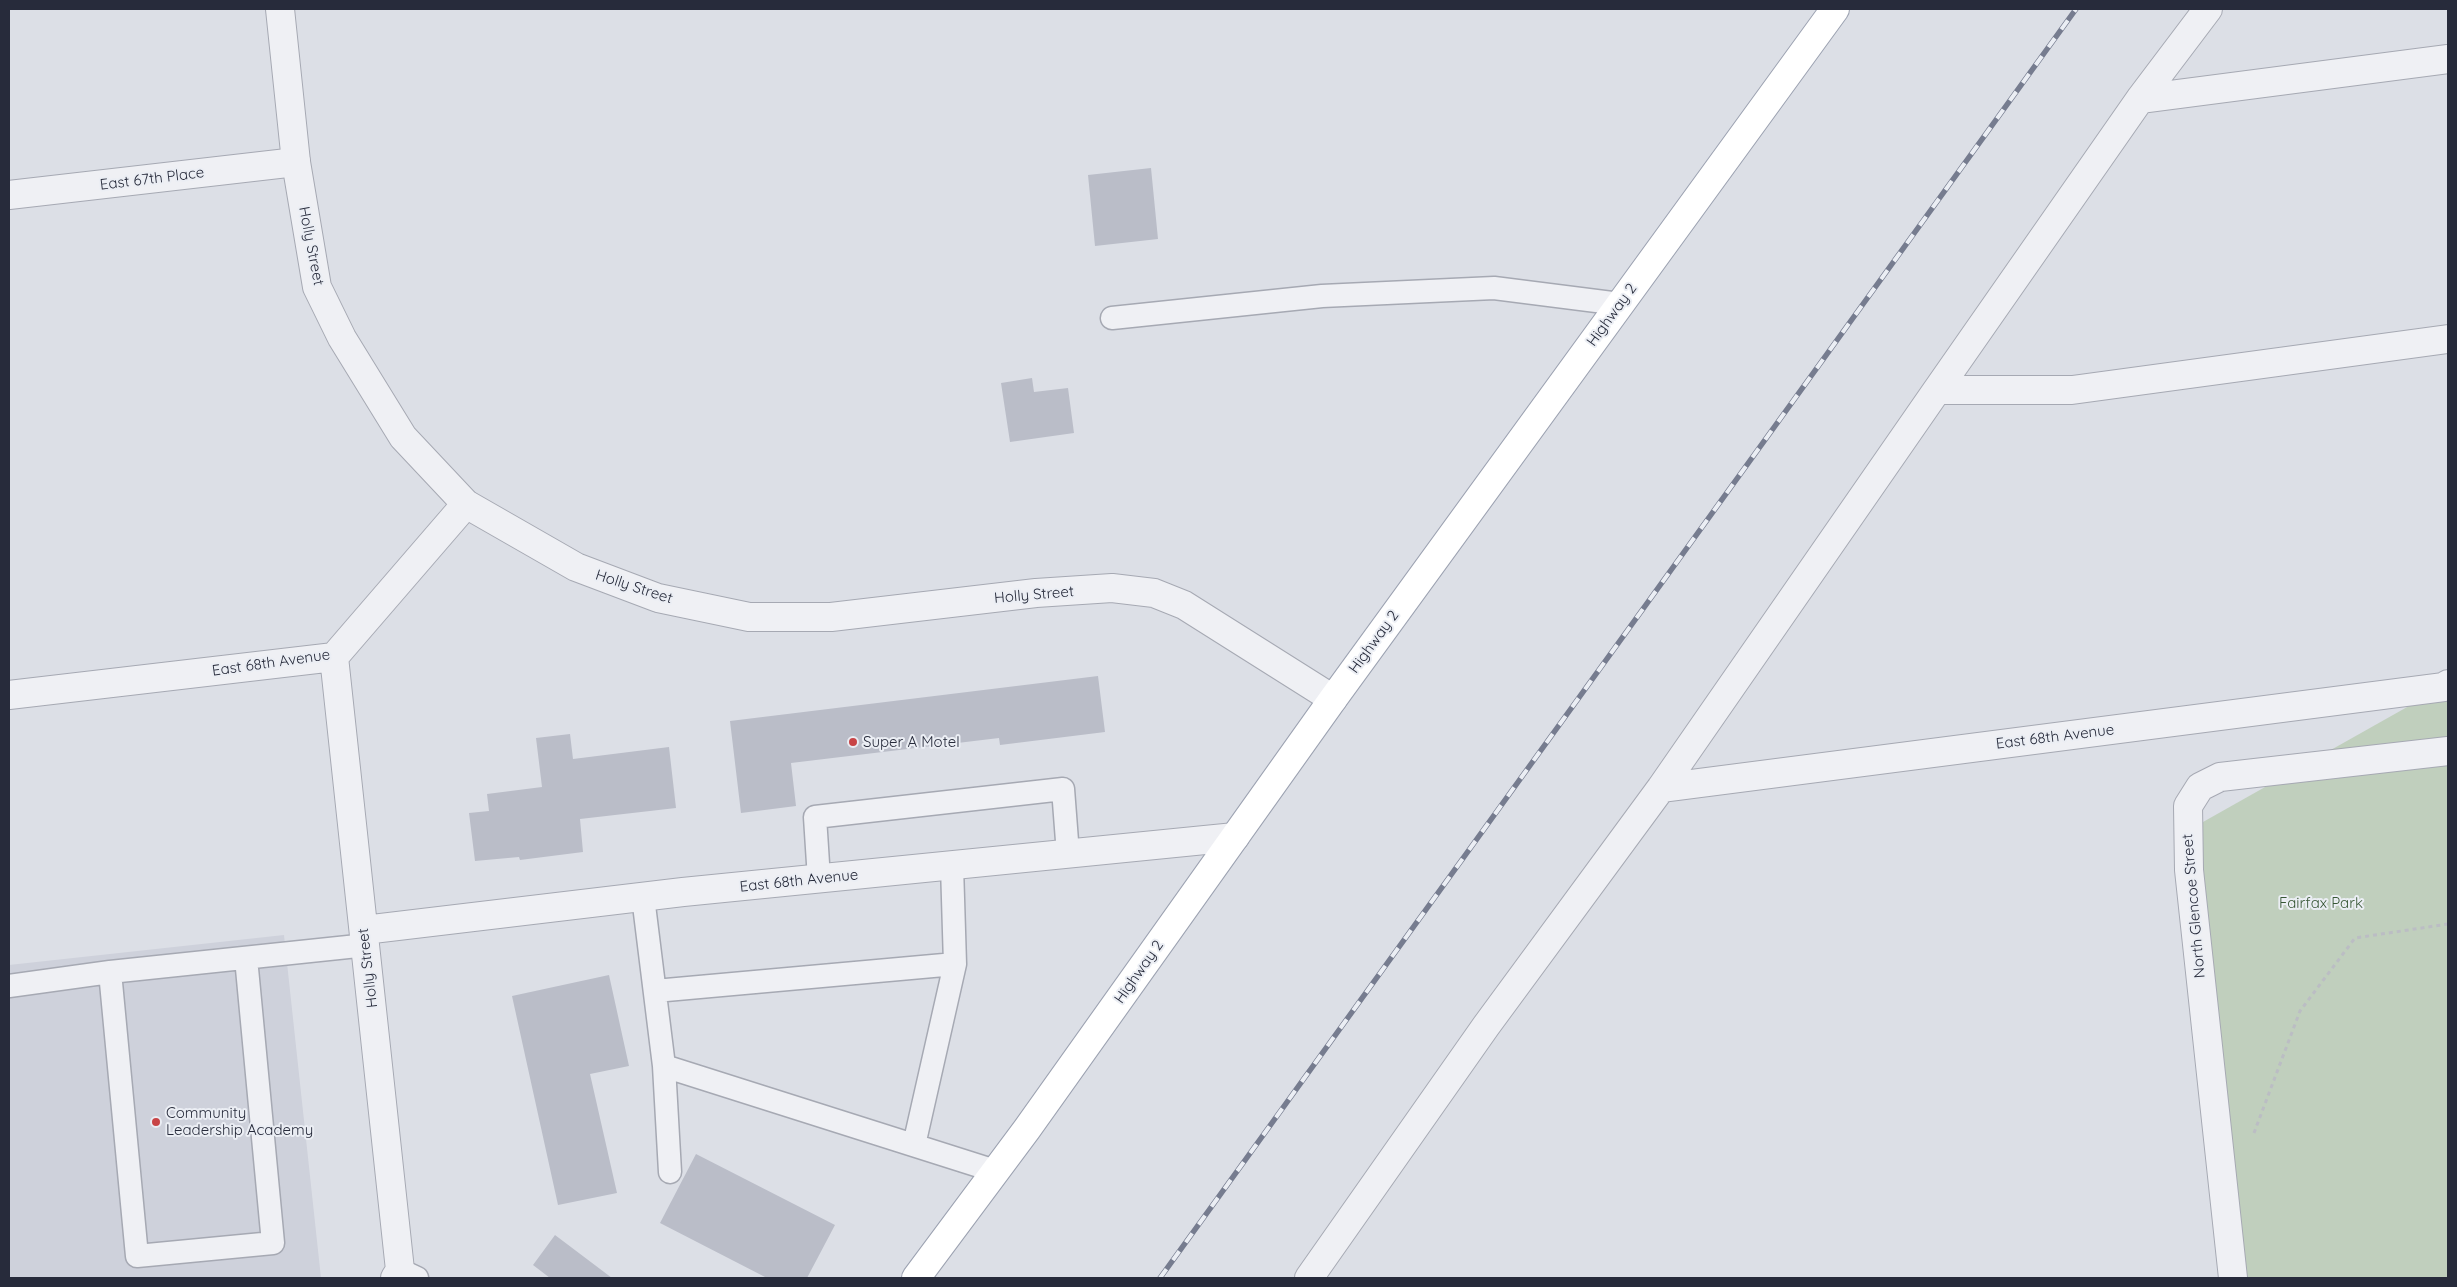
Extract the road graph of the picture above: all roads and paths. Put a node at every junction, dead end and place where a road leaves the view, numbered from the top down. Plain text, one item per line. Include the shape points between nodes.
1 (280, 9) edge
2 (1835, 9) edge
3 (2208, 9) edge
4 (2448, 59) edge
5 (2140, 99) junction
6 (296, 162) junction
7 (9, 196) edge
8 (1620, 304) junction
9 (1112, 318) dead end
10 (2448, 339) edge
11 (1937, 390) junction
12 (466, 504) junction
13 (334, 657) junction
14 (2448, 684) edge
15 (9, 695) edge
16 (1333, 698) junction
17 (2448, 751) edge
18 (1661, 788) junction
19 (1235, 837) junction
20 (1068, 854) junction
21 (952, 866) junction
22 (819, 879) junction
23 (643, 897) junction
24 (2448, 924) edge
25 (365, 938) junction
26 (246, 958) junction
27 (956, 964) junction
28 (110, 972) junction
29 (9, 986) edge
30 (655, 992) junction
31 (664, 1066) junction
32 (2253, 1137) dead end
33 (914, 1145) junction
34 (995, 1171) junction
35 (670, 1172) dead end
36 (404, 1276) edge
37 (916, 1278) edge
38 (1308, 1278) edge
39 (2232, 1278) edge

1 - 6 street, Holly Street
2 - 8 main road, Highway 2
3 - 5 street
4 - 5 street
5 - 11 street
6 - 7 street, East 67th Place
6 - 12 street, Holly Street via 317,287 342,338 403,438
8 - 9 lane via 1494,288 1322,296
8 - 16 main road, Highway 2
10 - 11 street via 2072,390
11 - 18 street
12 - 13 street, East 68th Avenue
12 - 16 street, Holly Street via 576,568 658,598 749,616 831,617 1036,593 1112,588 1154,592 1184,605
13 - 15 street, East 68th Avenue
13 - 25 street, Holly Street
14 - 18 street, East 68th Avenue
16 - 19 main road, Highway 2
17 - 39 street, North Glencoe Street via 2220,777 2200,786 2188,806 2189,870
18 - 38 street via 1486,1026
19 - 20 street, East 68th Avenue
19 - 34 main road, Highway 2
20 - 21 street, East 68th Avenue
20 - 22 lane via 1062,790 815,817
21 - 22 street, East 68th Avenue
21 - 27 lane
22 - 23 street, East 68th Avenue
23 - 25 street, East 68th Avenue
23 - 30 lane
24 - 32 path via 2355,938 2300,1011
25 - 26 lane
25 - 36 street, Holly Street
26 - 28 lane
26 - 28 lane via 273,1243 137,1256
27 - 30 lane
27 - 33 lane
28 - 29 lane
30 - 31 lane
31 - 33 lane
31 - 35 lane
33 - 34 lane
34 - 37 main road, Highway 2

